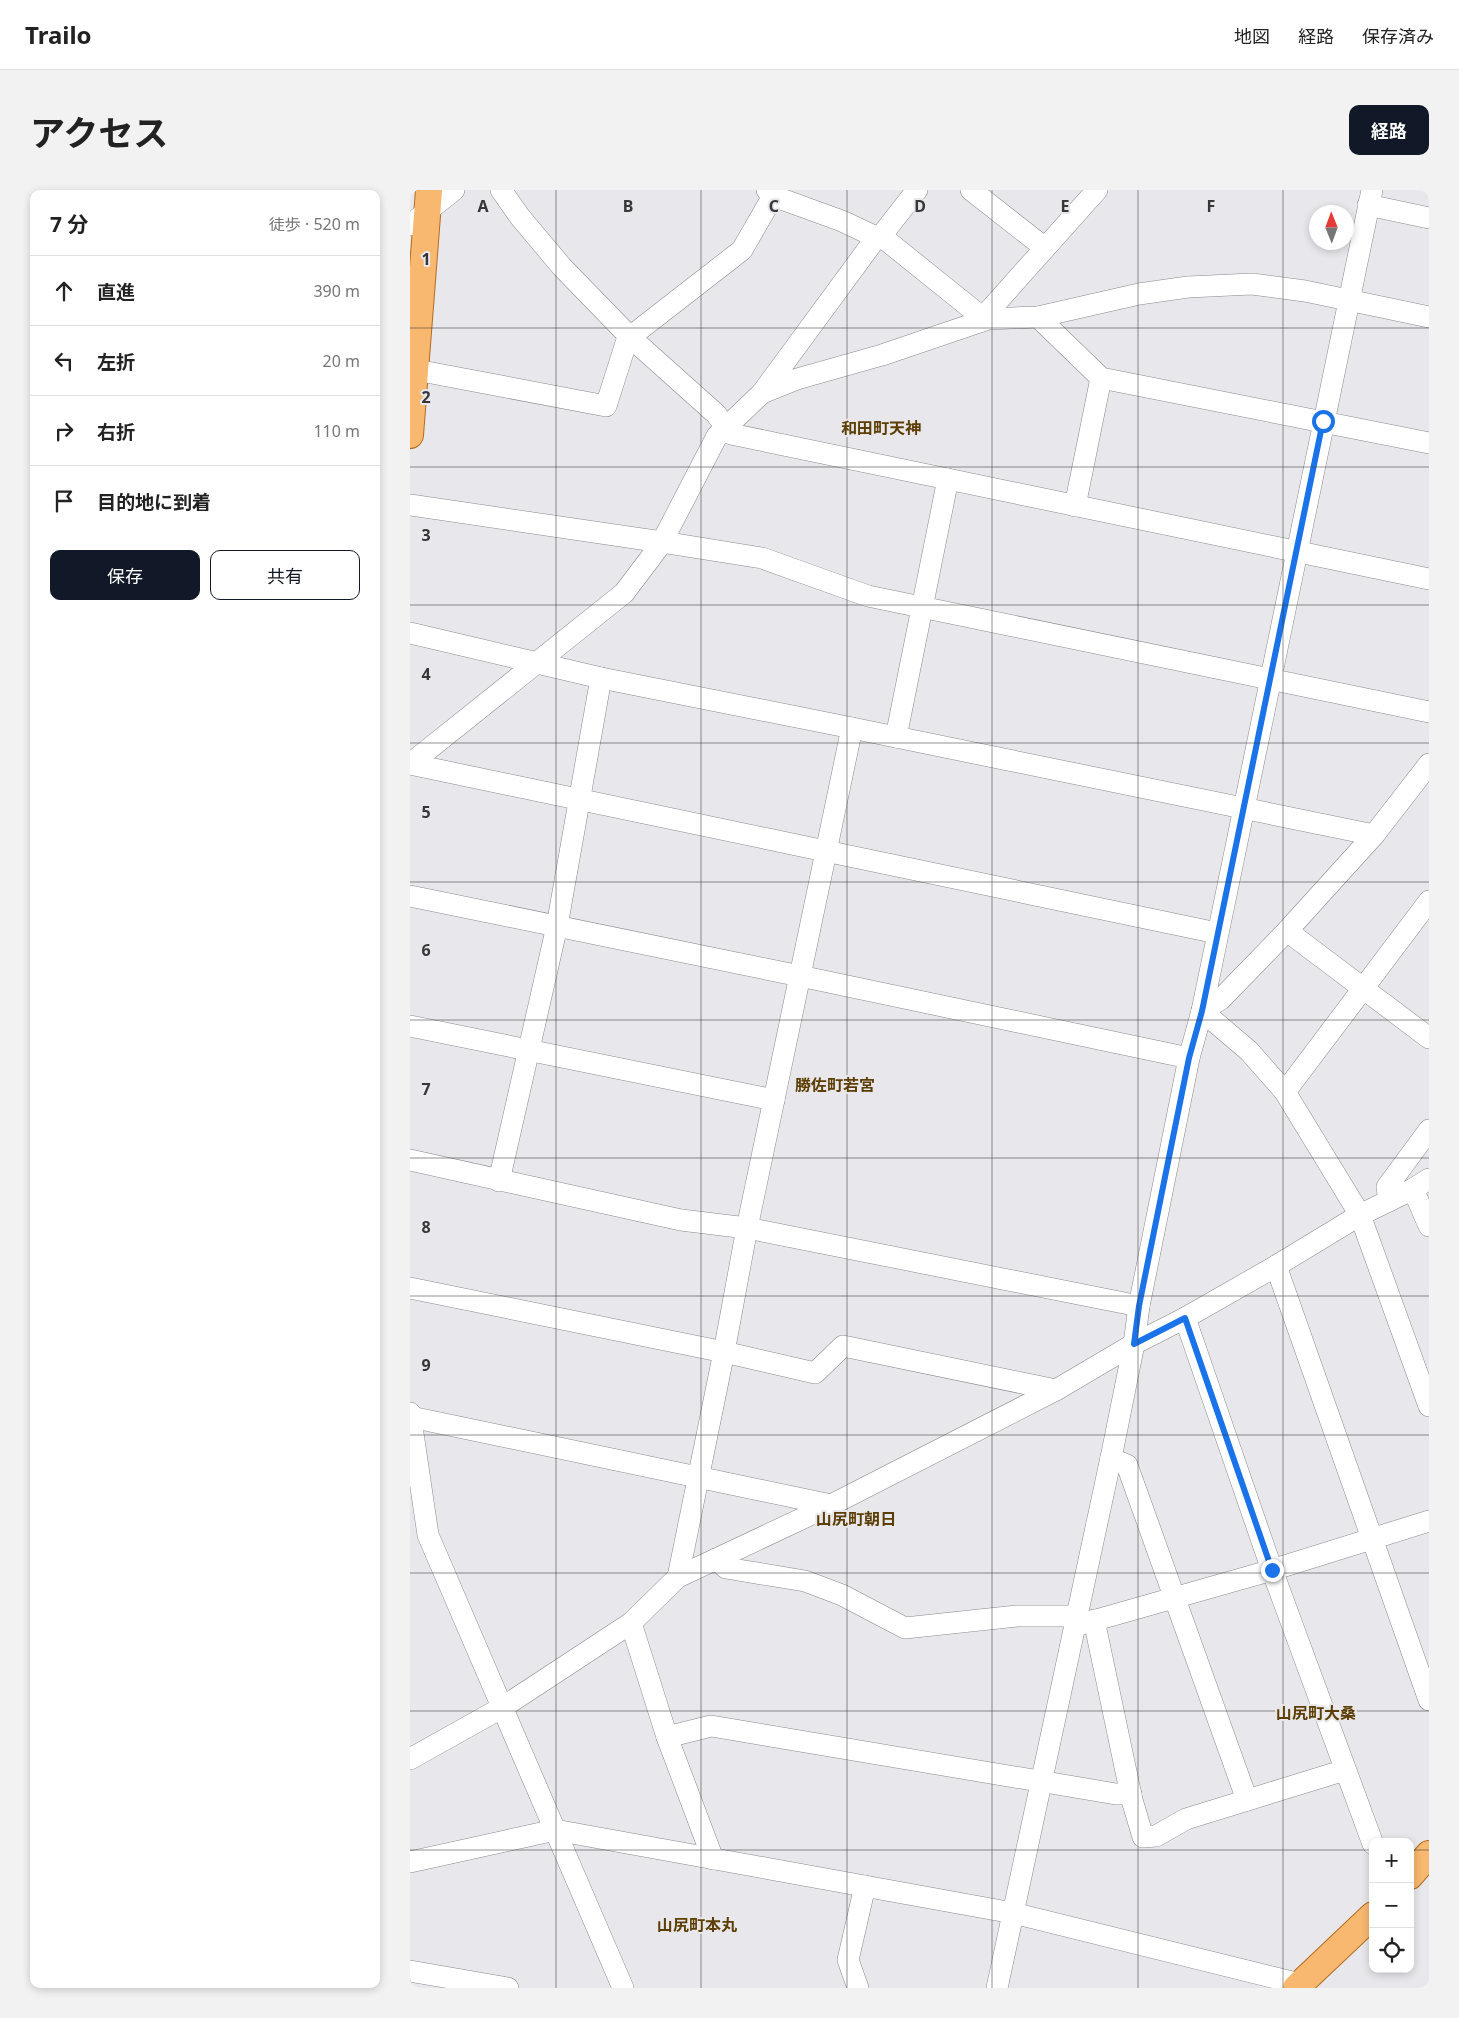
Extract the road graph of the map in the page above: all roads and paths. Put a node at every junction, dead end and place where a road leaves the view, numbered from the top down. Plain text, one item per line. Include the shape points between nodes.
1 (454, 190) edge
2 (501, 190) edge
3 (917, 190) edge
4 (971, 190) edge
5 (1097, 190) edge
6 (770, 193) edge
7 (1370, 198) edge
8 (422, 209) edge
9 (1429, 218) edge
10 (879, 237) junction
11 (1045, 248) junction
12 (1347, 301) junction
13 (1038, 317) junction
14 (1429, 317) edge
15 (981, 320) junction
16 (630, 337) junction
17 (416, 370) junction
18 (1102, 378) junction
19 (762, 393) junction
20 (1323, 421) junction
21 (725, 426) junction
22 (410, 434) edge
23 (1429, 443) edge
24 (948, 479) junction
25 (410, 505) edge
26 (1075, 506) junction
27 (662, 542) junction
28 (1297, 552) junction
29 (1429, 579) edge
30 (922, 607) junction
31 (410, 633) edge
32 (536, 663) junction
33 (602, 678) junction
34 (1270, 678) junction
35 (1429, 712) edge
36 (852, 728) junction
37 (896, 737) junction
38 (410, 764) edge
39 (1429, 764) edge
40 (579, 800) junction
41 (1244, 808) junction
42 (1374, 835) junction
43 (826, 852) junction
44 (410, 896) edge
45 (1429, 901) edge
46 (556, 926) junction
47 (1287, 931) junction
48 (1217, 933) junction
49 (800, 976) junction
50 (1364, 989) junction
51 (1202, 1011) junction
52 (410, 1026) edge
53 (1429, 1038) edge
54 (528, 1050) junction
55 (1189, 1058) junction
56 (1285, 1092) junction
57 (774, 1100) junction
58 (1429, 1130) edge
59 (410, 1160) edge
60 (499, 1181) junction
61 (1421, 1184) edge
62 (1389, 1201) junction
63 (1360, 1215) junction
64 (1429, 1226) edge
65 (747, 1228) junction
66 (1276, 1266) junction
67 (410, 1288) edge
68 (1139, 1306) junction
69 (1185, 1318) junction
70 (1134, 1344) junction
71 (724, 1352) junction
72 (1056, 1390) junction
73 (1429, 1406) edge
74 (410, 1415) edge
75 (1111, 1458) junction
76 (698, 1478) junction
77 (415, 1489) edge
78 (831, 1505) junction
79 (1429, 1521) edge
80 (1372, 1539) junction
81 (716, 1559) junction
82 (1272, 1570) junction
83 (678, 1577) junction
84 (1173, 1597) junction
85 (1082, 1621) junction
86 (631, 1623) junction
87 (1429, 1700) edge
88 (503, 1707) junction
89 (667, 1737) junction
90 (410, 1759) edge
91 (1345, 1770) junction
92 (1041, 1781) junction
93 (1131, 1794) junction
94 (1247, 1800) junction
95 (555, 1830) junction
96 (1371, 1838) edge
97 (1429, 1854) edge
98 (714, 1859) junction
99 (410, 1862) edge
100 (1414, 1871) edge
101 (865, 1886) junction
102 (1013, 1913) junction
103 (1369, 1919) edge
104 (410, 1971) edge
105 (1298, 1986) edge
106 (508, 1988) edge
107 (623, 1988) edge
108 (858, 1988) edge
109 (997, 1988) edge

1 - 8 street
2 - 16 street via 562,267
3 - 10 street
4 - 11 street
5 - 11 street
6 - 10 street
6 - 16 street via 742,250
7 - 9 street
7 - 12 street
8 - 17 main road
10 - 15 street
10 - 19 street
11 - 15 street
12 - 13 street via 1252,284 1188,287 1139,294
12 - 14 street
12 - 20 street
13 - 15 street
13 - 18 street
15 - 19 street
16 - 17 street via 606,406
16 - 21 street via 716,414
17 - 22 main road
18 - 20 street
18 - 26 street
19 - 21 street
20 - 23 street
20 - 28 street
21 - 24 street via 731,434
21 - 27 street
24 - 26 street
24 - 30 street
25 - 27 street
26 - 28 street
27 - 30 street via 762,558 868,596
27 - 32 street via 624,593
28 - 29 street
28 - 34 street
30 - 34 street
30 - 37 street
31 - 32 street
32 - 33 street
32 - 38 street
33 - 36 street
33 - 40 street
34 - 35 street
34 - 41 street
36 - 37 street
36 - 43 street
37 - 41 street
38 - 40 street
39 - 42 street
40 - 43 street
40 - 46 street
41 - 42 street
41 - 48 street
42 - 47 street
43 - 48 street
43 - 49 street
44 - 46 street
45 - 50 street
46 - 49 street
46 - 54 street
47 - 50 street
47 - 51 street via 1221,999
48 - 51 street
49 - 55 street
49 - 57 street
50 - 53 street
50 - 56 street
51 - 55 street
51 - 56 street via 1249,1051
52 - 54 street
54 - 57 street
54 - 60 street
55 - 68 street
56 - 63 street
57 - 65 street
58 - 62 street via 1387,1186
59 - 60 street
60 - 65 street via 680,1220
61 - 62 street
61 - 64 street
62 - 63 street
63 - 66 street
63 - 73 street
65 - 68 street
65 - 71 street
66 - 69 street
66 - 80 street
67 - 71 street
68 - 70 street
69 - 70 street
69 - 82 street
70 - 72 street
70 - 75 street
71 - 72 street via 816,1373 843,1346
71 - 76 street
72 - 78 street
74 - 76 street
74 - 77 street
75 - 84 street via 1127,1465
75 - 85 street
76 - 78 street
76 - 83 street
77 - 88 street via 428,1535
78 - 81 street
79 - 80 street
80 - 82 street
80 - 87 street
81 - 83 street
81 - 85 street via 726,1568 805,1581 842,1595 905,1628 1017,1616
82 - 84 street
82 - 91 street
83 - 86 street
84 - 85 street
84 - 94 street
85 - 92 street
85 - 93 street
86 - 88 street
86 - 89 street
88 - 90 street
88 - 95 street
89 - 92 street via 711,1726
89 - 98 street
91 - 94 street
91 - 96 street
92 - 93 street
92 - 102 street
93 - 94 street via 1143,1837 1156,1836 1186,1819
95 - 98 street
95 - 99 street
95 - 107 street
97 - 100 main road
98 - 101 street
101 - 102 street
101 - 108 street via 848,1960
102 - 105 street
102 - 109 street
103 - 105 main road
104 - 106 street

